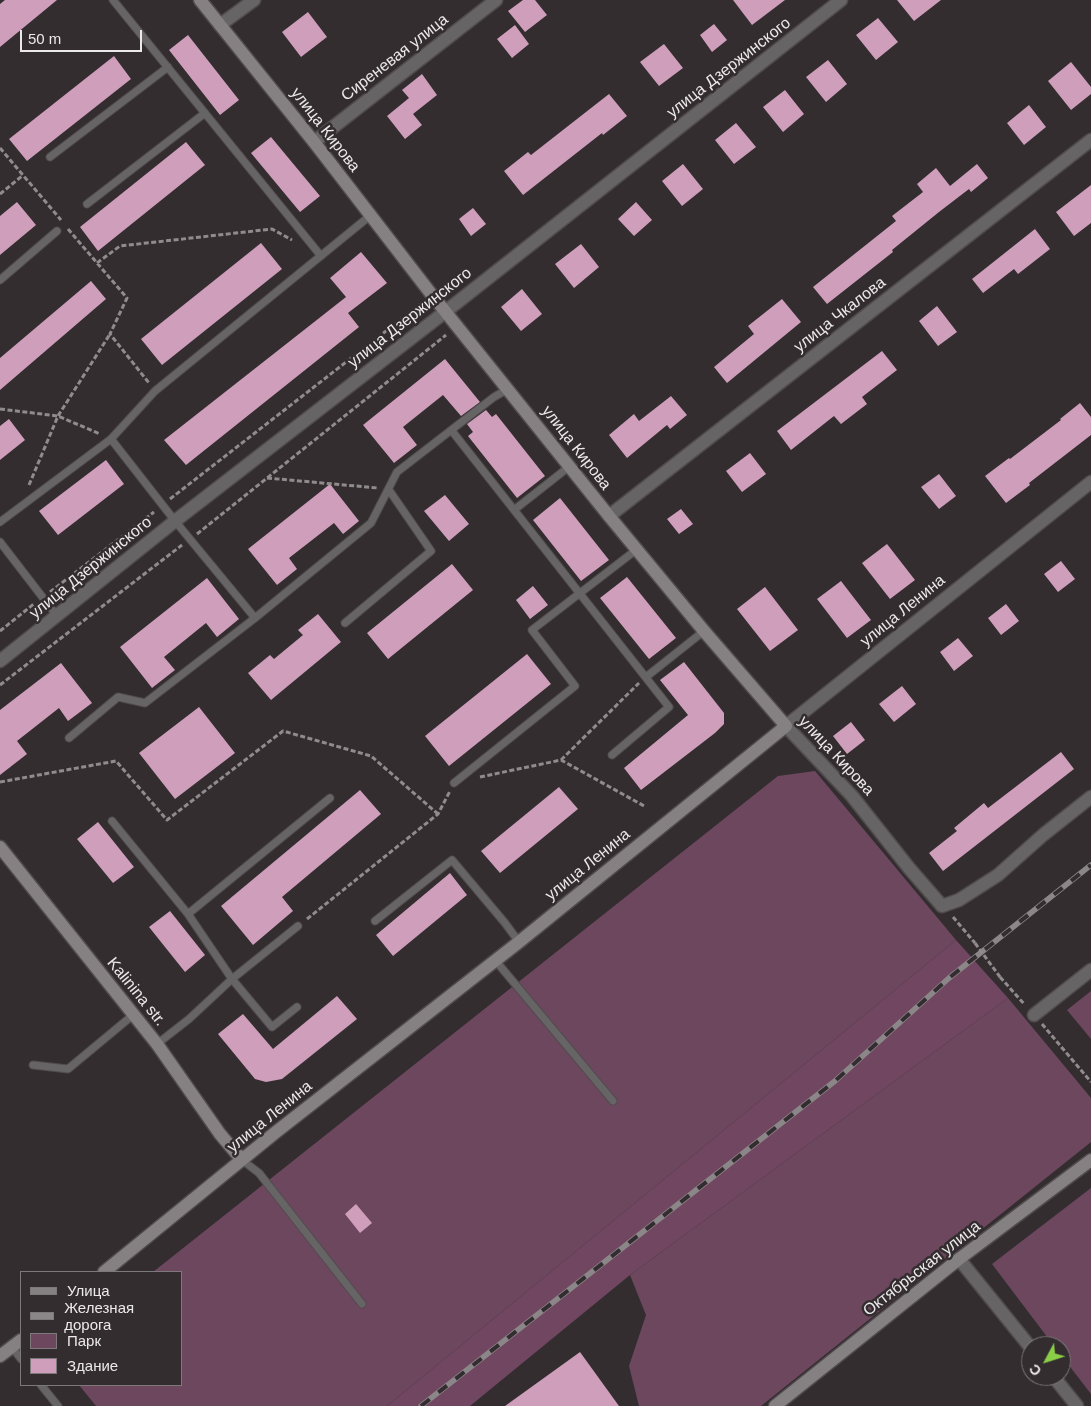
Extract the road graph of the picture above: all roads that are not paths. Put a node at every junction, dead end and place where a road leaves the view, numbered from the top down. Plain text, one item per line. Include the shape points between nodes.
1 (114, 0) edge
2 (200, 0) edge
3 (254, 0) edge
4 (496, 0) edge
5 (841, 0) edge
6 (220, 25) junction
7 (168, 67) junction
8 (205, 113) junction
9 (1091, 140) edge
10 (314, 142) junction
11 (50, 157) dead end
12 (87, 204) dead end
13 (371, 215) junction
14 (57, 230) dead end
15 (321, 256) junction
16 (0, 280) edge
17 (445, 312) junction
18 (508, 389) junction
19 (452, 430) junction
20 (111, 439) junction
21 (570, 466) junction
22 (1091, 482) edge
23 (389, 490) junction
24 (514, 510) junction
25 (609, 516) junction
26 (175, 521) junction
27 (0, 522) edge
28 (0, 542) edge
29 (636, 550) junction
30 (579, 593) junction
31 (57, 616) junction
32 (255, 618) junction
33 (345, 623) dead end
34 (704, 631) junction
35 (0, 661) edge
36 (646, 677) junction
37 (786, 726) junction
38 (69, 738) dead end
39 (612, 756) dead end
40 (454, 783) road end
41 (1091, 797) edge
42 (330, 798) dead end
43 (112, 821) dead end
44 (0, 847) edge
45 (188, 914) junction
46 (374, 921) dead end
47 (298, 926) road end
48 (519, 942) junction
49 (495, 960) junction
50 (1091, 970) edge
51 (232, 979) junction
52 (297, 1007) dead end
53 (133, 1015) junction
54 (1034, 1015) road end
55 (157, 1044) junction
56 (32, 1065) dead end
57 (614, 1101) dead end
58 (242, 1160) junction
59 (1091, 1160) edge
60 (959, 1259) junction
61 (105, 1271) edge
62 (362, 1304) dead end
63 (1021, 1336) edge
64 (16, 1344) edge
65 (0, 1356) edge
66 (20, 1356) edge
67 (42, 1386) edge
68 (1061, 1386) edge
69 (58, 1406) edge
70 (775, 1406) edge
71 (1077, 1406) edge

1 - 7 lane
2 - 6 street, улица Кирова
3 - 6 street
4 - 10 street, Сиреневая улица
5 - 17 street, улица Дзержинского
6 - 10 street, улица Кирова
7 - 8 lane
7 - 11 lane
8 - 12 lane
8 - 15 lane
9 - 25 street, улица Чкалова
10 - 13 street, улица Кирова
13 - 15 lane
13 - 17 street, улица Кирова
14 - 16 lane
15 - 20 lane via 155,391
17 - 18 street, улица Кирова
17 - 26 street, улица Дзержинского
18 - 19 lane
18 - 21 street, улица Кирова
19 - 23 lane via 397,472
19 - 24 lane
20 - 26 lane
20 - 27 lane
21 - 24 lane
21 - 25 street, улица Кирова
22 - 37 street, улица Ленина
23 - 32 lane via 372,523
23 - 33 lane via 431,551
24 - 30 lane
25 - 29 street, улица Кирова
26 - 31 street, улица Дзержинского
26 - 32 lane
28 - 31 lane
29 - 30 lane
29 - 34 street, улица Кирова
30 - 36 lane
30 - 40 lane via 532,630 575,686
31 - 35 street, улица Дзержинского
32 - 38 lane via 146,703 118,697
34 - 36 lane
34 - 37 street, улица Кирова
36 - 39 lane via 669,707
37 - 41 street, улица Кирова via 852,796 942,906 959,900 998,875
37 - 48 street, улица Ленина
42 - 45 lane
43 - 45 lane
44 - 53 street, Kalinina str.
45 - 51 lane
46 - 48 lane via 452,860
47 - 51 lane
48 - 49 street, улица Ленина
49 - 57 lane
49 - 58 street, улица Ленина
50 - 54 street
51 - 52 lane via 272,1027
51 - 55 lane
53 - 55 street, Kalinina str.
53 - 56 lane via 68,1069
55 - 58 street, Kalinina str.
58 - 61 street, улица Ленина
58 - 62 lane via 258,1173
59 - 60 street, Октябрьская улица
60 - 63 street
60 - 70 street, Октябрьская улица
64 - 65 street
64 - 66 lane
67 - 69 lane
68 - 71 street

